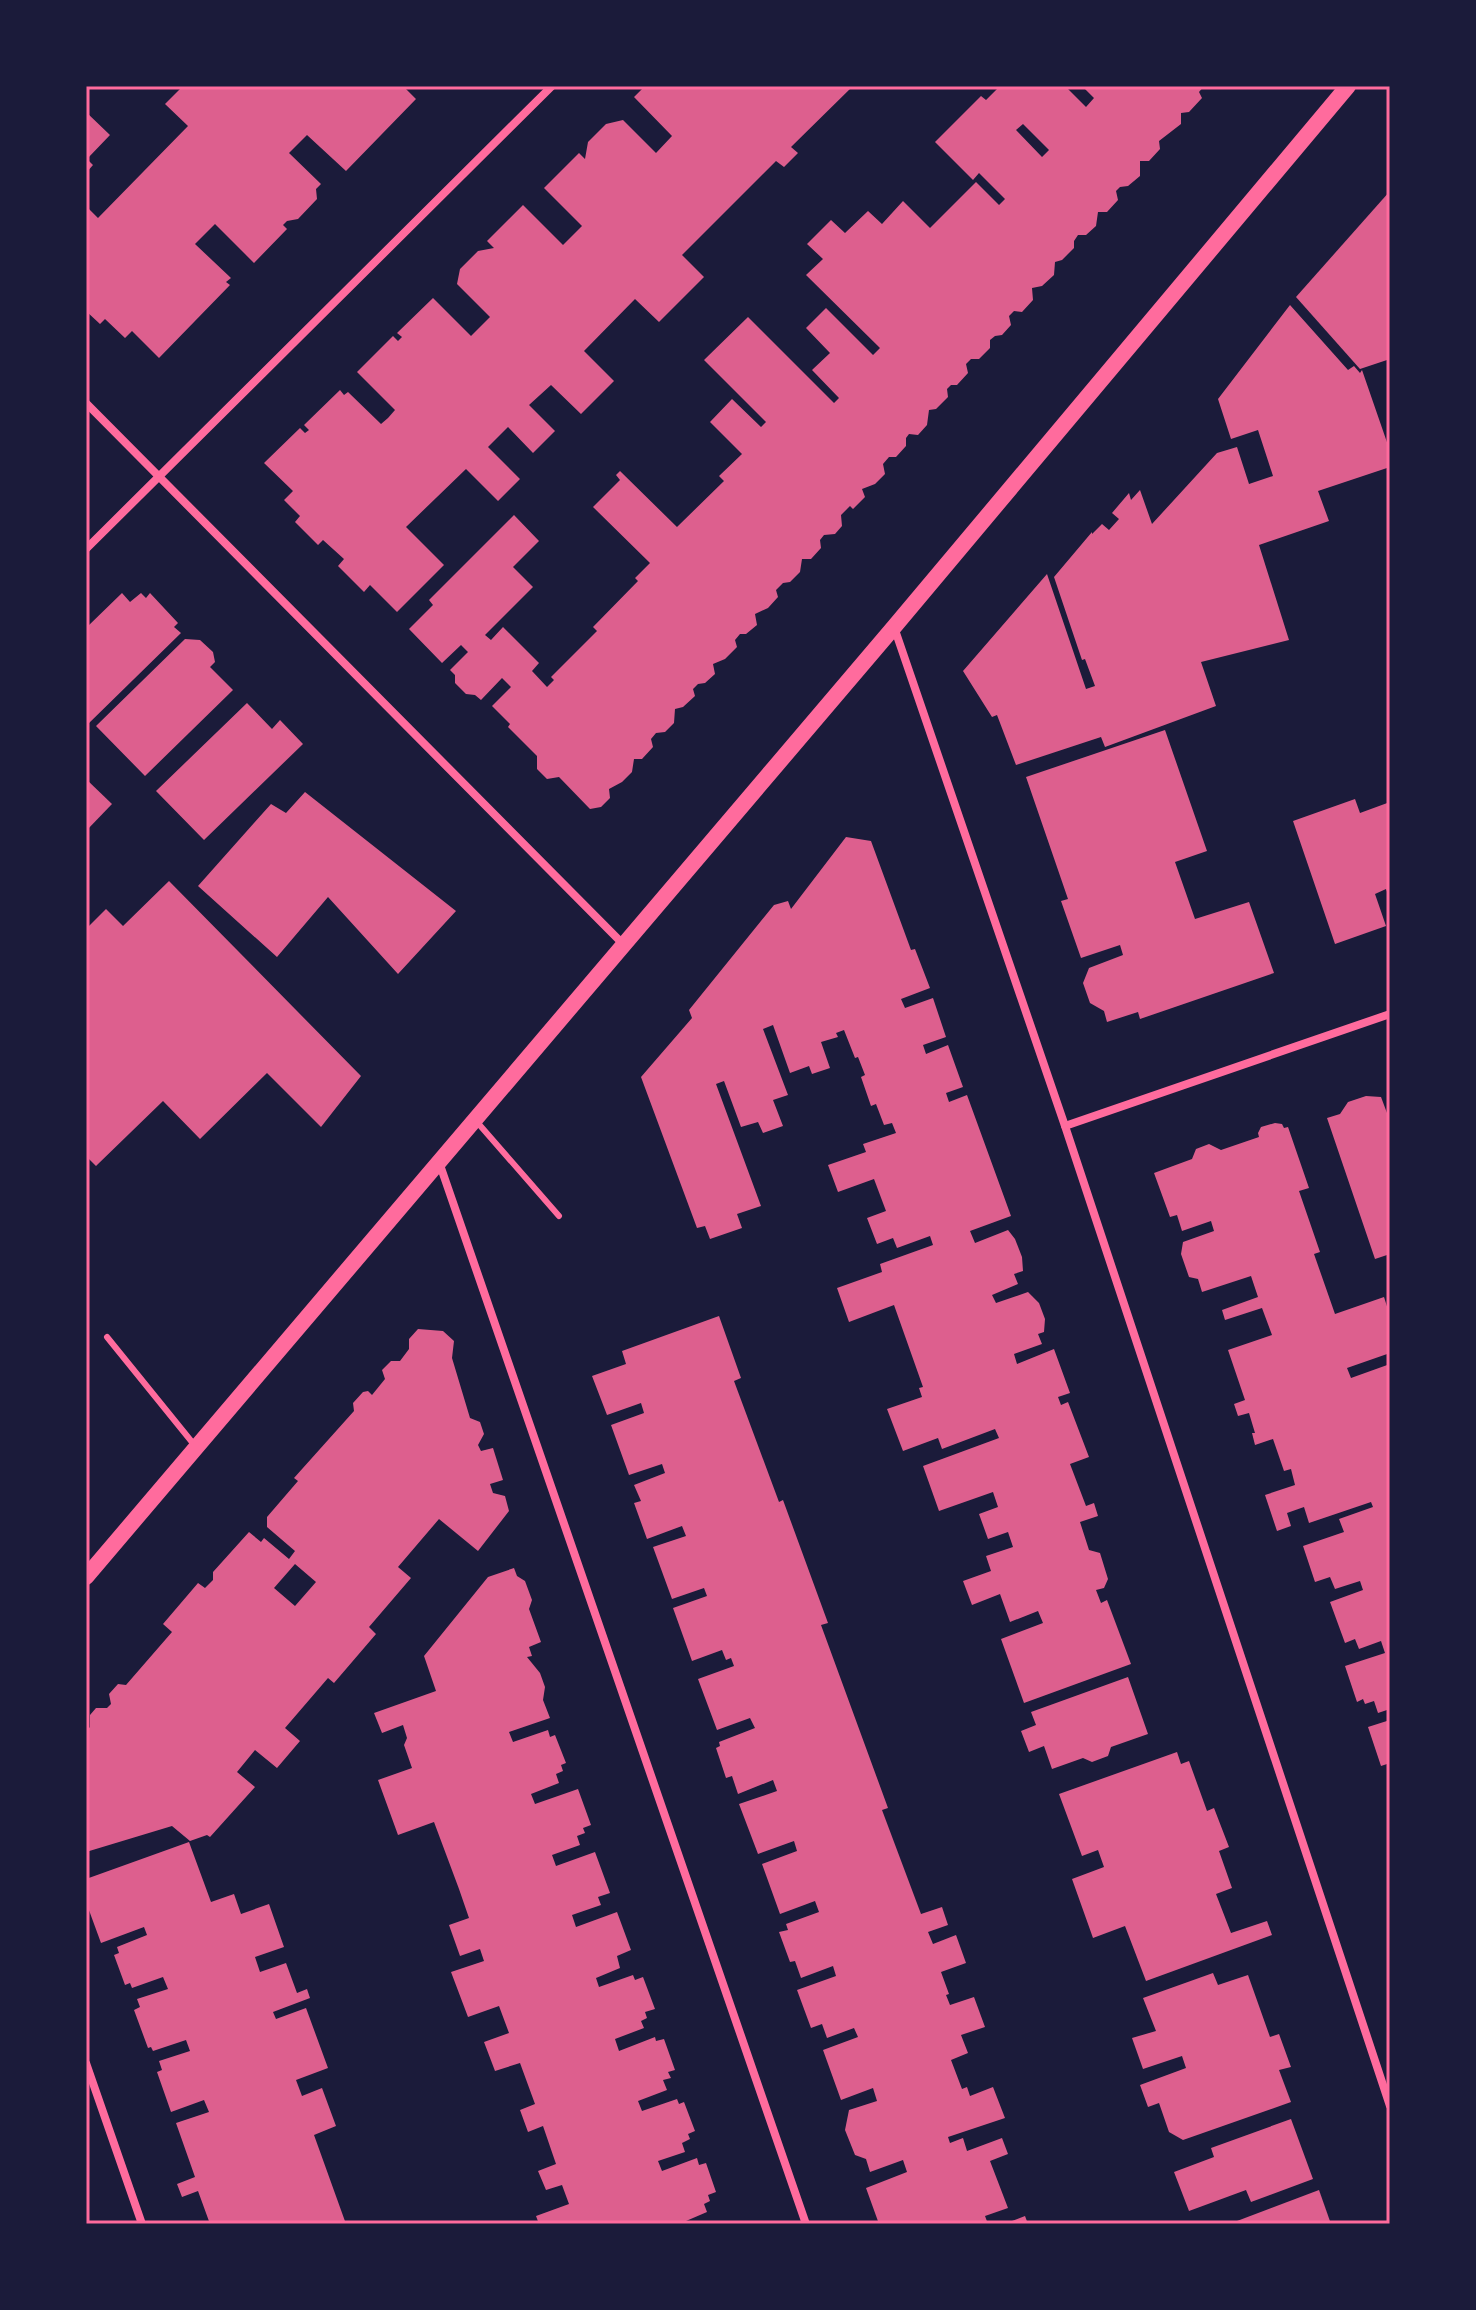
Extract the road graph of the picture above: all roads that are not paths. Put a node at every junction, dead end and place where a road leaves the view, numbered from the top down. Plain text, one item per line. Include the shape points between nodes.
1 (552, 86) edge
2 (1348, 86) edge
3 (86, 403) edge
4 (159, 476) junction
5 (86, 549) edge
6 (894, 627) junction
7 (623, 944) junction
8 (1390, 1014) edge
9 (475, 1120) junction
10 (1065, 1126) junction
11 (439, 1161) junction
12 (559, 1216) dead end
13 (107, 1337) dead end
14 (196, 1447) junction
15 (86, 1577) edge
16 (86, 2063) edge
17 (1390, 2106) edge
18 (142, 2224) edge
19 (806, 2224) edge

1 - 4 street
2 - 6 main road
3 - 4 street
4 - 5 street
4 - 7 street
6 - 7 main road
6 - 10 street
7 - 9 main road
8 - 10 street
9 - 11 main road
9 - 12 lane
10 - 17 street
11 - 14 main road
11 - 19 street
13 - 14 lane
14 - 15 main road
16 - 18 street

